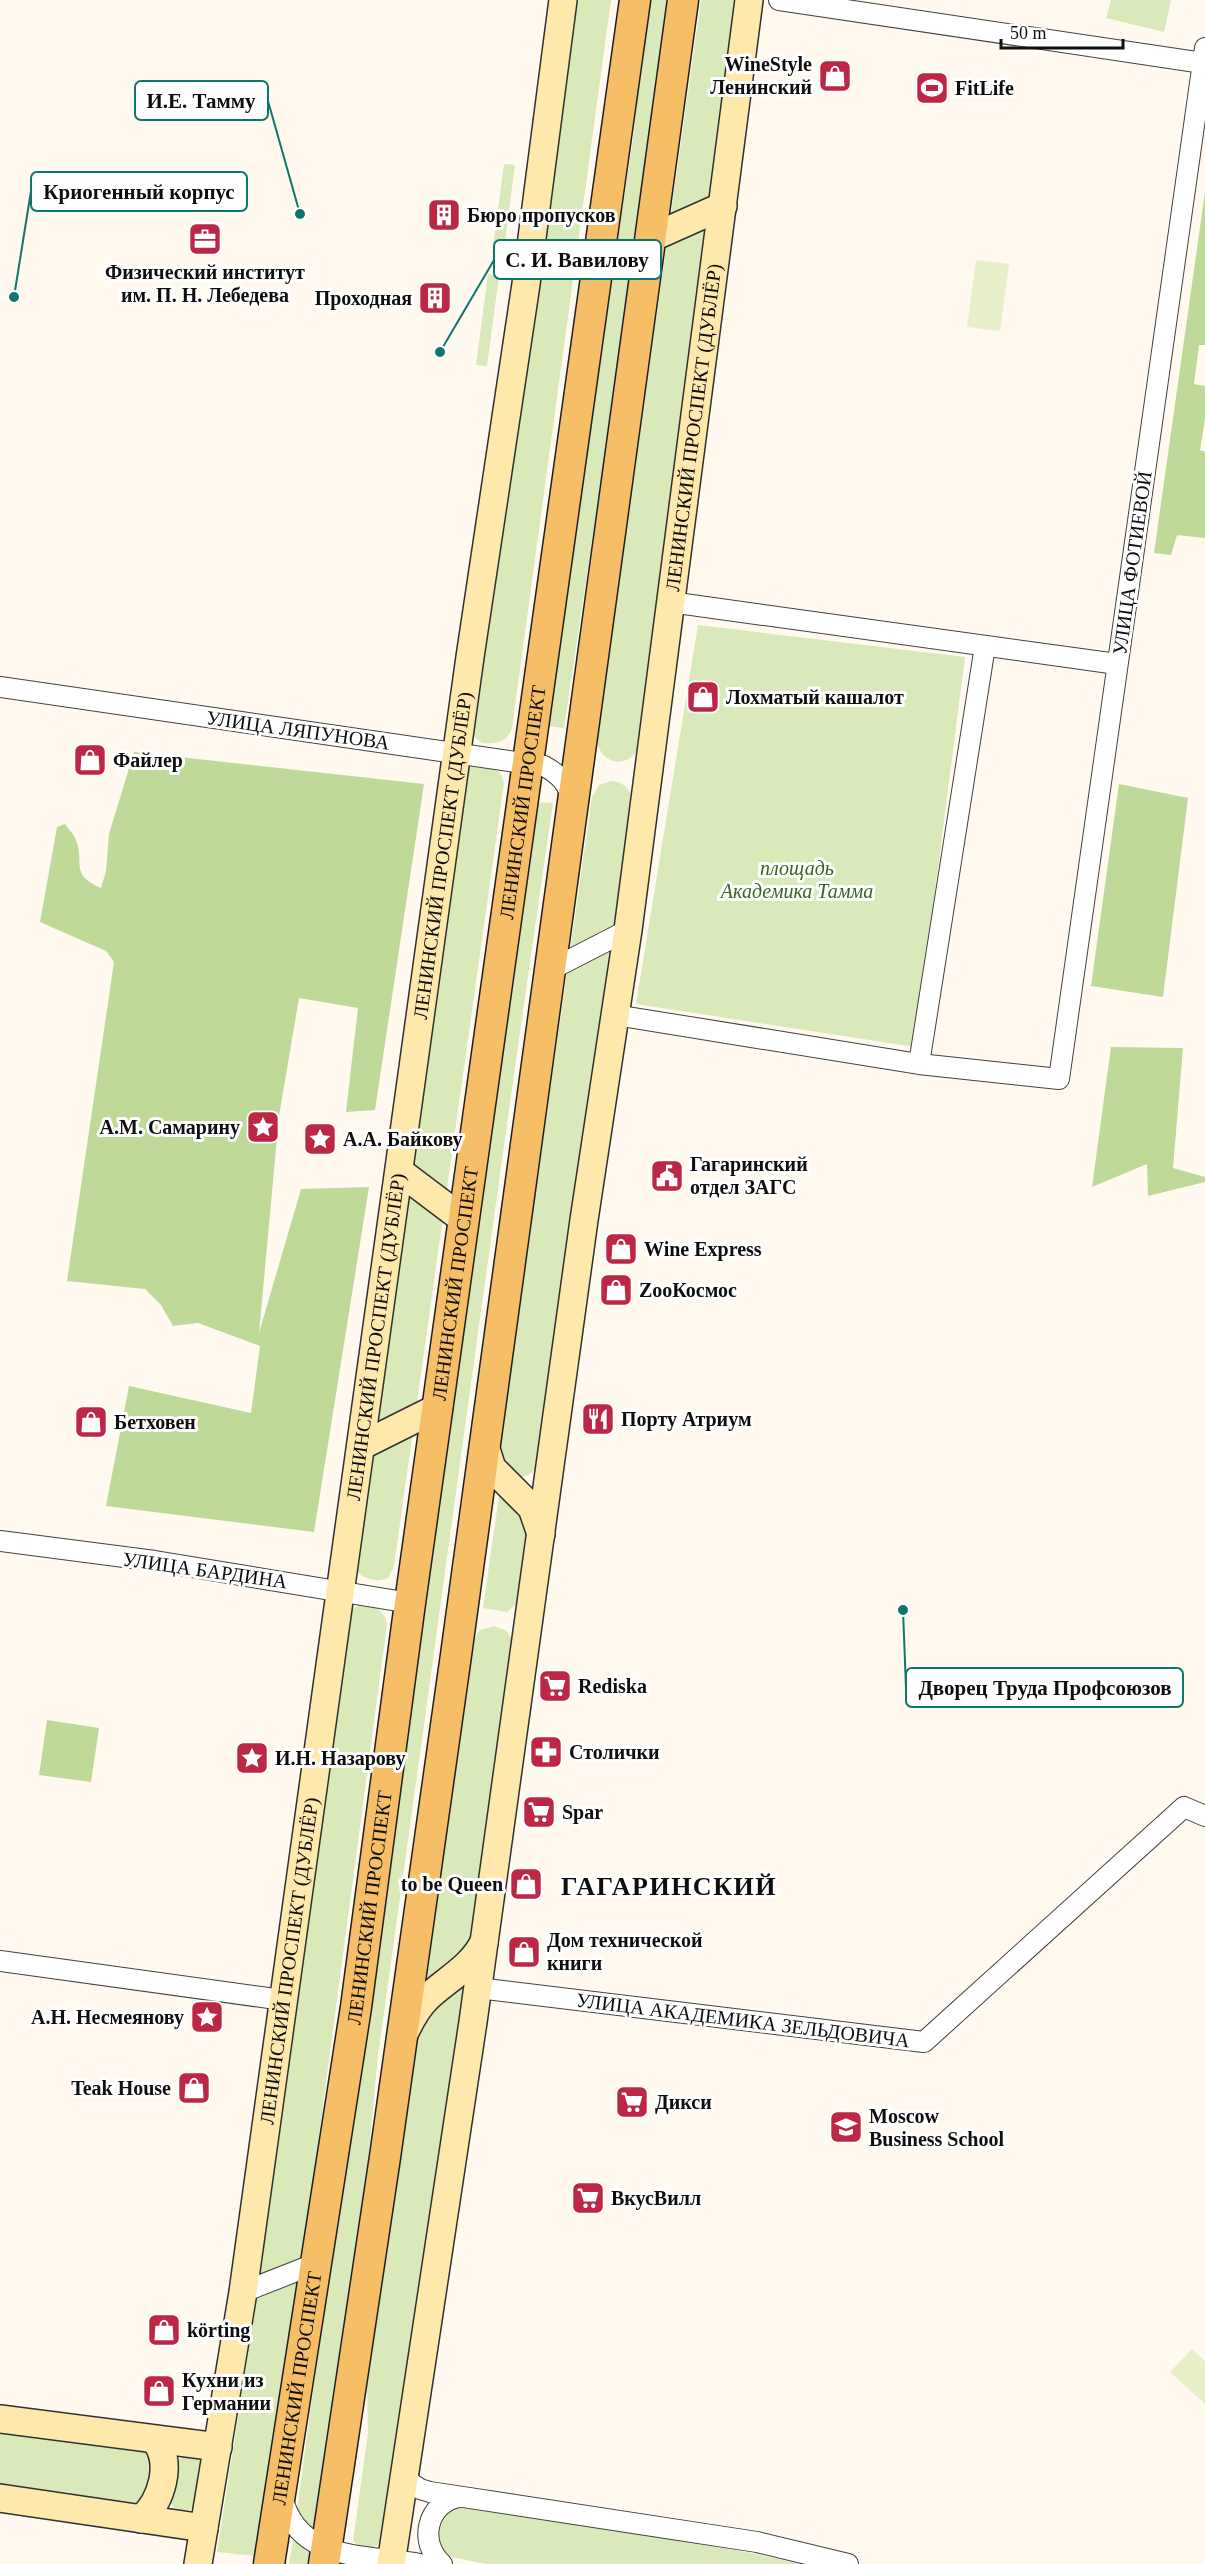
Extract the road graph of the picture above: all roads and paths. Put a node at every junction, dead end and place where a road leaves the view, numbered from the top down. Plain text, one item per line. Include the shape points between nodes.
1 (563, 0) edge
2 (635, 0) edge
3 (683, 0) edge
4 (749, 0) edge
5 (779, 0) edge
6 (1204, 56) edge
7 (723, 206) junction
8 (651, 237) junction
9 (670, 602) junction
10 (985, 646) junction
11 (1117, 664) junction
12 (0, 687) edge
13 (457, 753) junction
14 (529, 764) junction
15 (573, 805) junction
16 (628, 930) junction
17 (552, 969) junction
18 (615, 1015) junction
19 (920, 1064) junction
20 (399, 1171) junction
21 (464, 1220) junction
22 (437, 1408) junction
23 (361, 1446) junction
24 (485, 1446) junction
25 (541, 1535) junction
26 (0, 1541) edge
27 (342, 1590) junction
28 (410, 1603) junction
29 (1205, 1816) edge
30 (484, 1941) junction
31 (0, 1961) edge
32 (478, 1988) junction
33 (283, 2000) junction
34 (402, 2038) junction
35 (317, 2263) junction
36 (243, 2292) junction
37 (0, 2419) edge
38 (155, 2440) junction
39 (218, 2447) junction
40 (405, 2479) junction
41 (281, 2492) junction
42 (458, 2497) junction
43 (0, 2498) edge
44 (141, 2518) junction
45 (204, 2528) junction
46 (326, 2556) edge
47 (391, 2562) edge
48 (198, 2564) edge
49 (269, 2564) edge
50 (420, 2564) edge
51 (442, 2564) edge
52 (848, 2564) edge

1 - 13 street, ЛЕНИНСКИЙ ПРОСПЕКТ (ДУБЛЁР)
2 - 14 main road, ЛЕНИНСКИЙ ПРОСПЕКТ
3 - 8 main road
4 - 7 street, ЛЕНИНСКИЙ ПРОСПЕКТ (ДУБЛЁР)
5 - 6 street
6 - 11 street, УЛИЦА ФОТИЕВОЙ
7 - 8 street
7 - 9 street, ЛЕНИНСКИЙ ПРОСПЕКТ (ДУБЛЁР)
8 - 15 main road
9 - 10 street
9 - 16 street, ЛЕНИНСКИЙ ПРОСПЕКТ (ДУБЛЁР)
10 - 11 street
10 - 19 street
11 - 19 street, УЛИЦА ФОТИЕВОЙ via 1059,1079
12 - 13 street, УЛИЦА ЛЯПУНОВА
13 - 14 street, УЛИЦА ЛЯПУНОВА
13 - 20 street, ЛЕНИНСКИЙ ПРОСПЕКТ (ДУБЛЁР)
14 - 15 street, УЛИЦА ЛЯПУНОВА via 555,771 564,780
14 - 21 main road, ЛЕНИНСКИЙ ПРОСПЕКТ
15 - 17 main road
16 - 17 street
16 - 18 street, ЛЕНИНСКИЙ ПРОСПЕКТ (ДУБЛЁР)
17 - 24 main road
18 - 19 street
18 - 25 street, ЛЕНИНСКИЙ ПРОСПЕКТ (ДУБЛЁР)
20 - 21 street
20 - 23 street, ЛЕНИНСКИЙ ПРОСПЕКТ (ДУБЛЁР)
21 - 22 main road, ЛЕНИНСКИЙ ПРОСПЕКТ
22 - 23 street
22 - 28 main road, ЛЕНИНСКИЙ ПРОСПЕКТ
23 - 27 street, ЛЕНИНСКИЙ ПРОСПЕКТ (ДУБЛЁР)
24 - 25 street via 492,1468 532,1508
24 - 34 main road
25 - 30 street, ЛЕНИНСКИЙ ПРОСПЕКТ (ДУБЛЁР)
26 - 27 street, УЛИЦА БАРДИНА
27 - 28 street, УЛИЦА БАРДИНА
27 - 33 street, ЛЕНИНСКИЙ ПРОСПЕКТ (ДУБЛЁР)
28 - 35 main road, ЛЕНИНСКИЙ ПРОСПЕКТ
29 - 32 street, УЛИЦА АКАДЕМИКА ЗЕЛЬДОВИЧА via 1184,1807 924,2042
30 - 32 street, ЛЕНИНСКИЙ ПРОСПЕКТ (ДУБЛЁР)
30 - 34 street via 471,1963 416,2011
31 - 33 street
32 - 40 street, ЛЕНИНСКИЙ ПРОСПЕКТ (ДУБЛЁР)
33 - 36 street, ЛЕНИНСКИЙ ПРОСПЕКТ (ДУБЛЁР)
34 - 46 main road
35 - 36 street
35 - 41 main road, ЛЕНИНСКИЙ ПРОСПЕКТ
36 - 39 street, ЛЕНИНСКИЙ ПРОСПЕКТ (ДУБЛЁР)
37 - 38 street
38 - 39 street
38 - 44 street via 165,2461 158,2497
39 - 45 street, ЛЕНИНСКИЙ ПРОСПЕКТ (ДУБЛЁР)
40 - 42 street via 420,2489
40 - 47 street, ЛЕНИНСКИЙ ПРОСПЕКТ (ДУБЛЁР)
41 - 46 street via 293,2523
41 - 49 main road, ЛЕНИНСКИЙ ПРОСПЕКТ
42 - 51 street via 440,2505 430,2524 430,2550
42 - 52 street via 757,2542
43 - 44 street
44 - 45 street
45 - 48 street, ЛЕНИНСКИЙ ПРОСПЕКТ (ДУБЛЁР)
46 - 47 street
47 - 50 street

